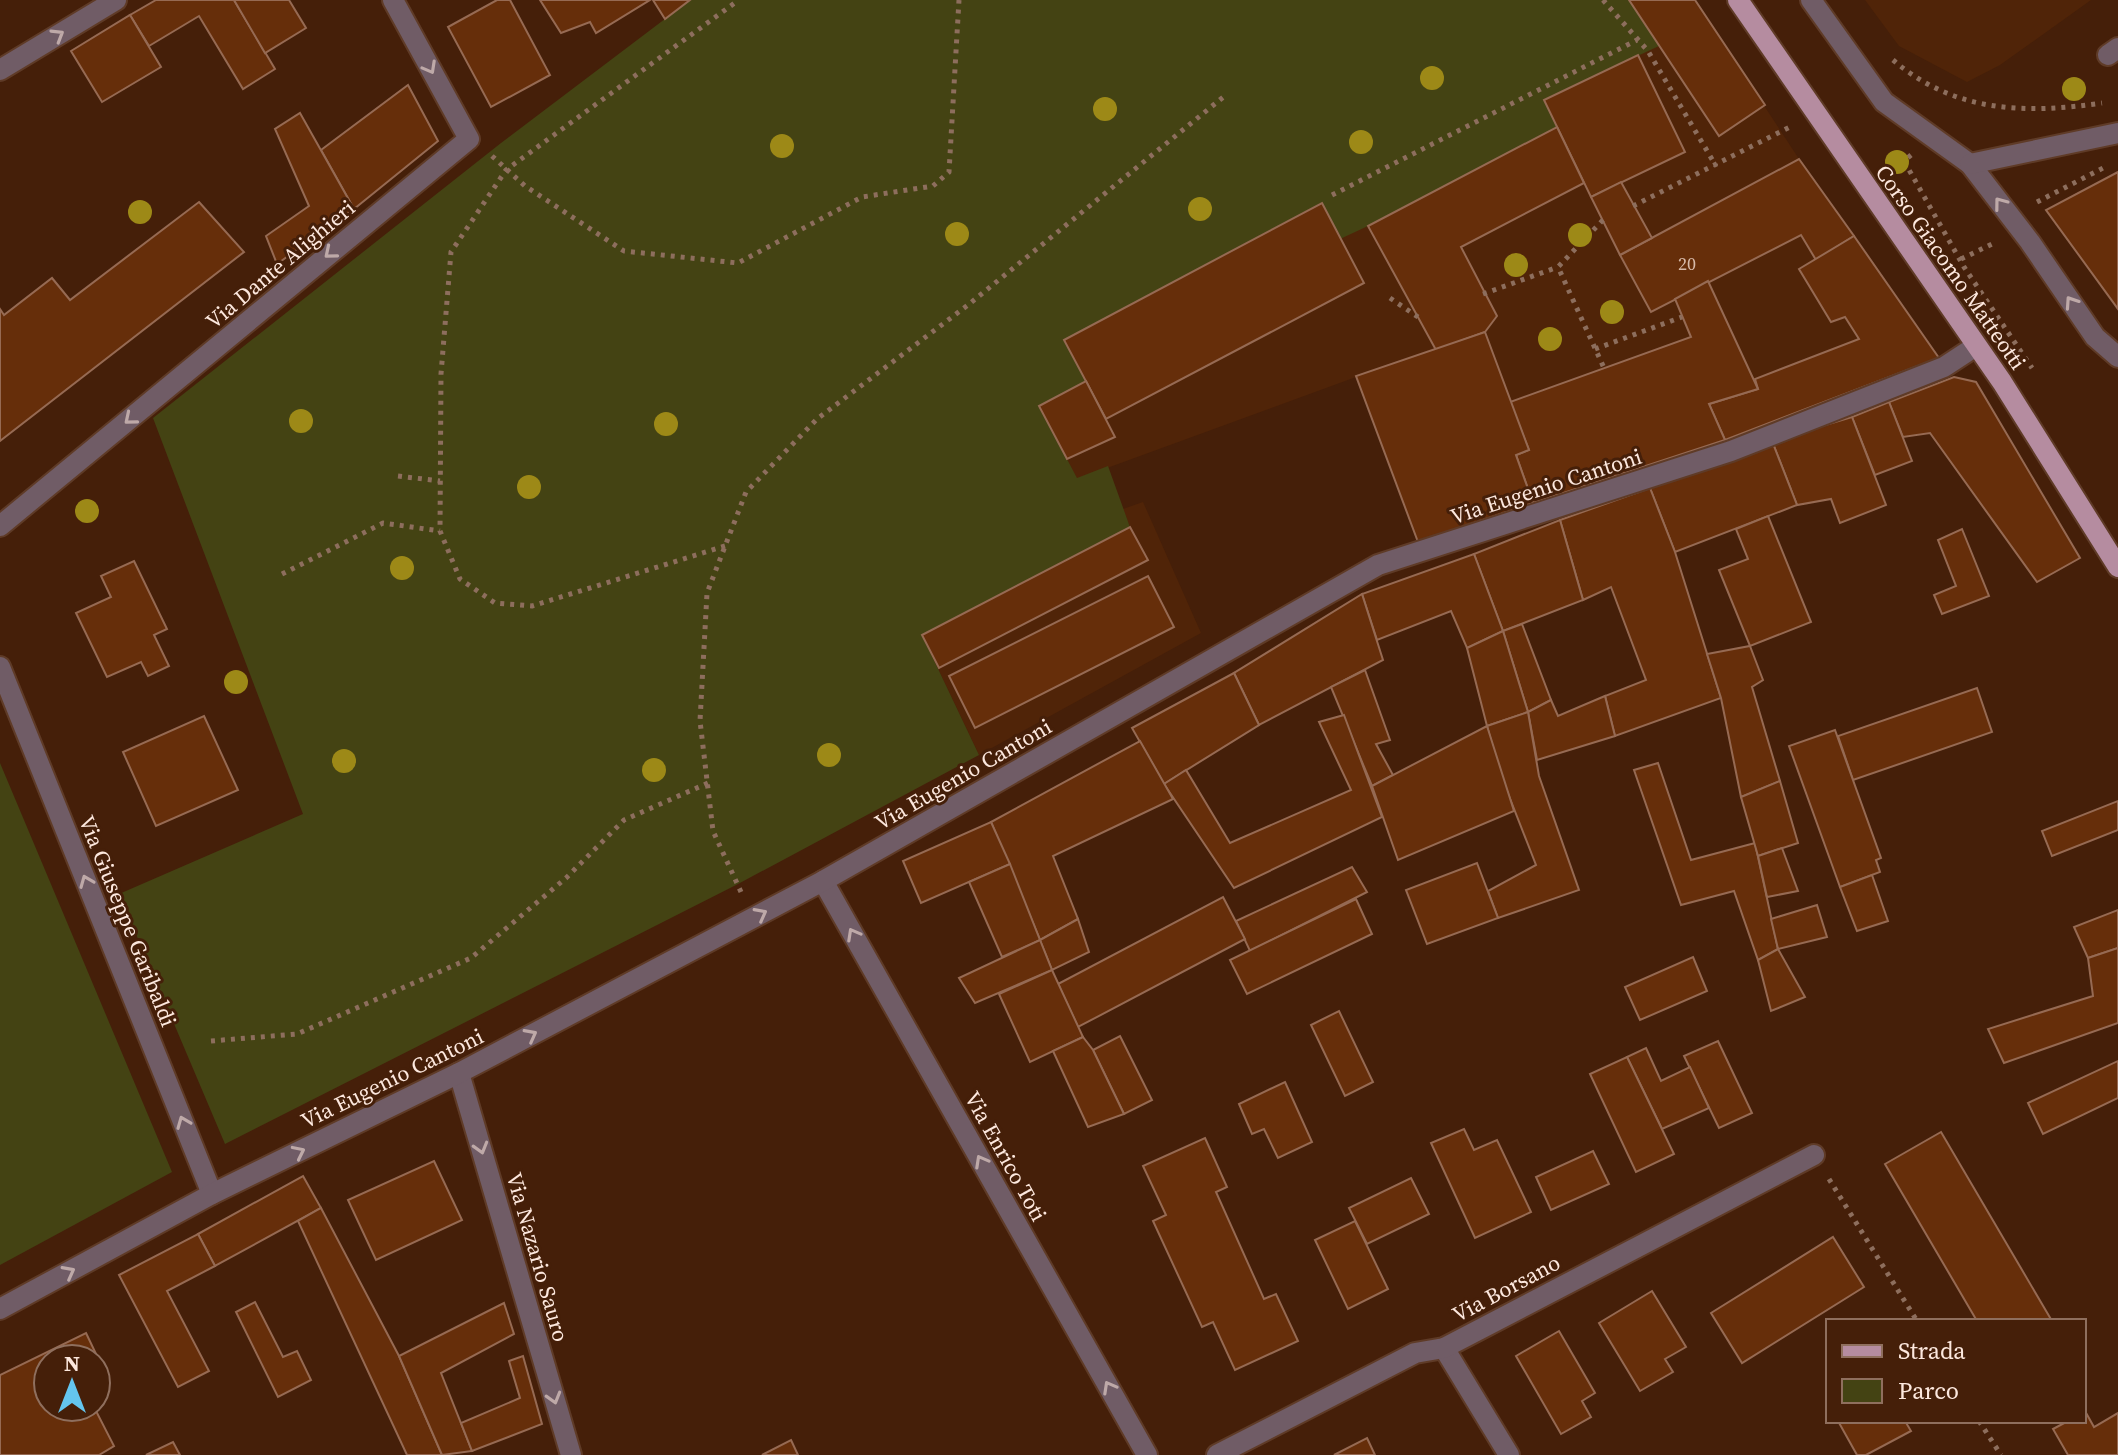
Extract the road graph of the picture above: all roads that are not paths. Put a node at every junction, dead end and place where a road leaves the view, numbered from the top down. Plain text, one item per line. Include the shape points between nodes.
1 (116, 0) edge
2 (393, 0) edge
3 (1738, 0) edge
4 (1811, 0) edge
5 (0, 70) edge
6 (2118, 133) edge
7 (1970, 164) junction
8 (1976, 346) junction
9 (2118, 357) edge
10 (0, 526) edge
11 (2118, 567) edge
12 (0, 667) edge
13 (823, 881) junction
14 (459, 1073) junction
15 (1814, 1155) road end
16 (212, 1194) junction
17 (0, 1309) edge
18 (1444, 1348) junction
19 (571, 1455) edge
20 (1147, 1455) edge
21 (1217, 1455) edge
22 (1509, 1455) edge

5 -> 1 street
2 -> 10 street, Via Dante Alighieri via 469,139
3 - 8 main road, Corso Giacomo Matteotti
4 - 7 street via 1884,102
6 - 7 street
9 -> 7 street via 2095,337
8 - 11 main road, Corso Giacomo Matteotti
8 - 13 street, Via Eugenio Cantoni via 1944,367 1731,451 1378,565
16 -> 12 street, Via Giuseppe Garibaldi
14 -> 13 street, Via Eugenio Cantoni
20 -> 13 street, Via Enrico Toti
16 -> 14 street, Via Eugenio Cantoni
14 -> 19 street, Via Nazario Sauro
15 - 18 street, Via Borsano
17 -> 16 street, Via Eugenio Cantoni
18 - 21 street, Via Borsano via 1415,1353
18 - 22 street

